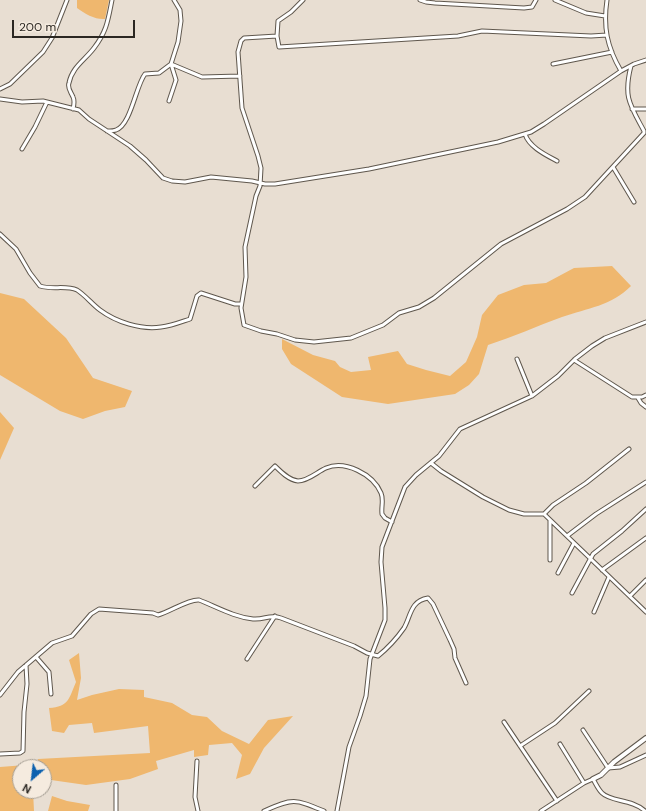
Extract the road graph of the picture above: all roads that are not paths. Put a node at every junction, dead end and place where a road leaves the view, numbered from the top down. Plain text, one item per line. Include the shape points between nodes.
1 (67, 0) edge
2 (112, 0) edge
3 (174, 0) edge
4 (303, 0) edge
5 (420, 0) edge
6 (536, 0) edge
7 (555, 0) edge
8 (607, 0) edge
9 (605, 16) junction
10 (607, 35) junction
11 (277, 36) junction
12 (612, 52) junction
13 (646, 60) edge
14 (171, 64) junction
15 (552, 64) dead end
16 (631, 66) junction
17 (621, 71) junction
18 (240, 76) junction
19 (0, 89) edge
20 (0, 99) edge
21 (169, 101) dead end
22 (47, 102) junction
23 (74, 109) junction
24 (632, 109) junction
25 (646, 109) edge
26 (645, 130) edge
27 (107, 131) junction
28 (525, 134) junction
29 (22, 150) dead end
30 (558, 161) dead end
31 (613, 167) junction
32 (260, 183) junction
33 (634, 202) dead end
34 (0, 234) edge
35 (241, 304) junction
36 (646, 322) edge
37 (517, 360) dead end
38 (574, 360) junction
39 (646, 395) edge
40 (532, 396) junction
41 (638, 398) junction
42 (646, 407) edge
43 (629, 449) dead end
44 (432, 463) junction
45 (646, 482) edge
46 (256, 486) dead end
47 (646, 509) edge
48 (544, 514) junction
49 (550, 520) junction
50 (392, 522) junction
51 (567, 536) junction
52 (646, 538) edge
53 (574, 543) junction
54 (590, 558) junction
55 (550, 560) dead end
56 (602, 570) junction
57 (558, 573) dead end
58 (609, 577) junction
59 (646, 580) edge
60 (572, 593) dead end
61 (630, 596) junction
62 (594, 612) dead end
63 (646, 612) edge
64 (275, 616) junction
65 (371, 654) junction
66 (36, 657) junction
67 (248, 659) dead end
68 (26, 665) junction
69 (466, 683) dead end
70 (589, 691) dead end
71 (51, 694) dead end
72 (0, 695) edge
73 (504, 722) dead end
74 (583, 730) dead end
75 (646, 738) edge
76 (560, 744) dead end
77 (520, 746) junction
78 (0, 754) edge
79 (646, 755) edge
80 (197, 761) dead end
81 (608, 768) junction
82 (593, 779) junction
83 (584, 783) junction
84 (116, 785) dead end
85 (557, 801) junction
86 (116, 811) edge
87 (198, 811) edge
88 (264, 811) edge
89 (324, 811) edge
90 (337, 811) edge
91 (541, 811) edge
92 (645, 811) edge

1 - 19 street via 52,38 43,52 10,84
2 - 23 street via 106,30 94,49 78,65 69,81
3 - 14 street via 180,10 181,22
4 - 11 street via 279,19
5 - 6 street via 524,8 532,7
7 - 9 street via 586,13
8 - 9 street
9 - 10 street
10 - 11 street via 479,31 458,36 280,47
10 - 12 street
11 - 18 street via 242,39 238,52
12 - 15 street
12 - 17 street
13 - 16 street
14 - 18 street via 202,77
14 - 21 street via 176,80
14 - 27 street via 159,73 145,74 133,107 122,126 117,130
16 - 17 street
16 - 24 street via 627,89
17 - 28 street via 544,124
18 - 32 street via 242,108 260,163
20 - 22 street
22 - 23 street
22 - 29 street
23 - 27 street
24 - 25 street
24 - 26 street
26 - 31 street via 644,135
27 - 32 street via 137,152 163,178 185,182 211,177
28 - 30 street via 538,149
28 - 32 street via 369,170 275,184
31 - 33 street
31 - 35 street via 584,197 501,244 434,298 419,307 399,313 388,322 359,336 314,342 289,339 244,326
32 - 35 street via 245,247 246,277
34 - 35 street via 16,250 40,286 74,289 102,312 129,324 160,327 190,319 197,296 201,293
36 - 38 street via 600,341
37 - 40 street
38 - 40 street
38 - 41 street via 629,396
39 - 41 street
40 - 44 street via 460,429
41 - 42 street
43 - 48 street
44 - 48 street via 440,471 509,510 524,514
44 - 50 street via 405,487
45 - 51 street
46 - 50 street via 275,466 286,476 298,481 326,468 344,466 364,474 376,485 383,500 382,514
47 - 54 street
48 - 49 street
49 - 51 street
49 - 55 street
50 - 65 street via 383,540 381,553 385,620
51 - 53 street
52 - 56 street
53 - 54 street
53 - 57 street
54 - 56 street
54 - 60 street
56 - 58 street
58 - 61 street
58 - 62 street
59 - 61 street
61 - 63 street
64 - 65 street
64 - 66 street via 258,620 242,618 195,599 158,615 99,609 91,614 72,636 52,644
64 - 67 street
65 - 69 street via 378,656 392,643 404,627 413,607 424,598 428,598 450,640
65 - 90 street via 366,696 348,747
66 - 68 street
66 - 71 street via 49,672
68 - 72 street
68 - 78 street via 23,751
70 - 77 street via 555,723
73 - 77 street
74 - 81 street
75 - 81 street
76 - 83 street
77 - 85 street
79 - 81 street via 620,767
80 - 87 street via 195,797
81 - 82 street
82 - 83 street
82 - 92 street via 603,794 635,804
83 - 85 street
84 - 86 street
85 - 91 street
88 - 89 street via 296,801

